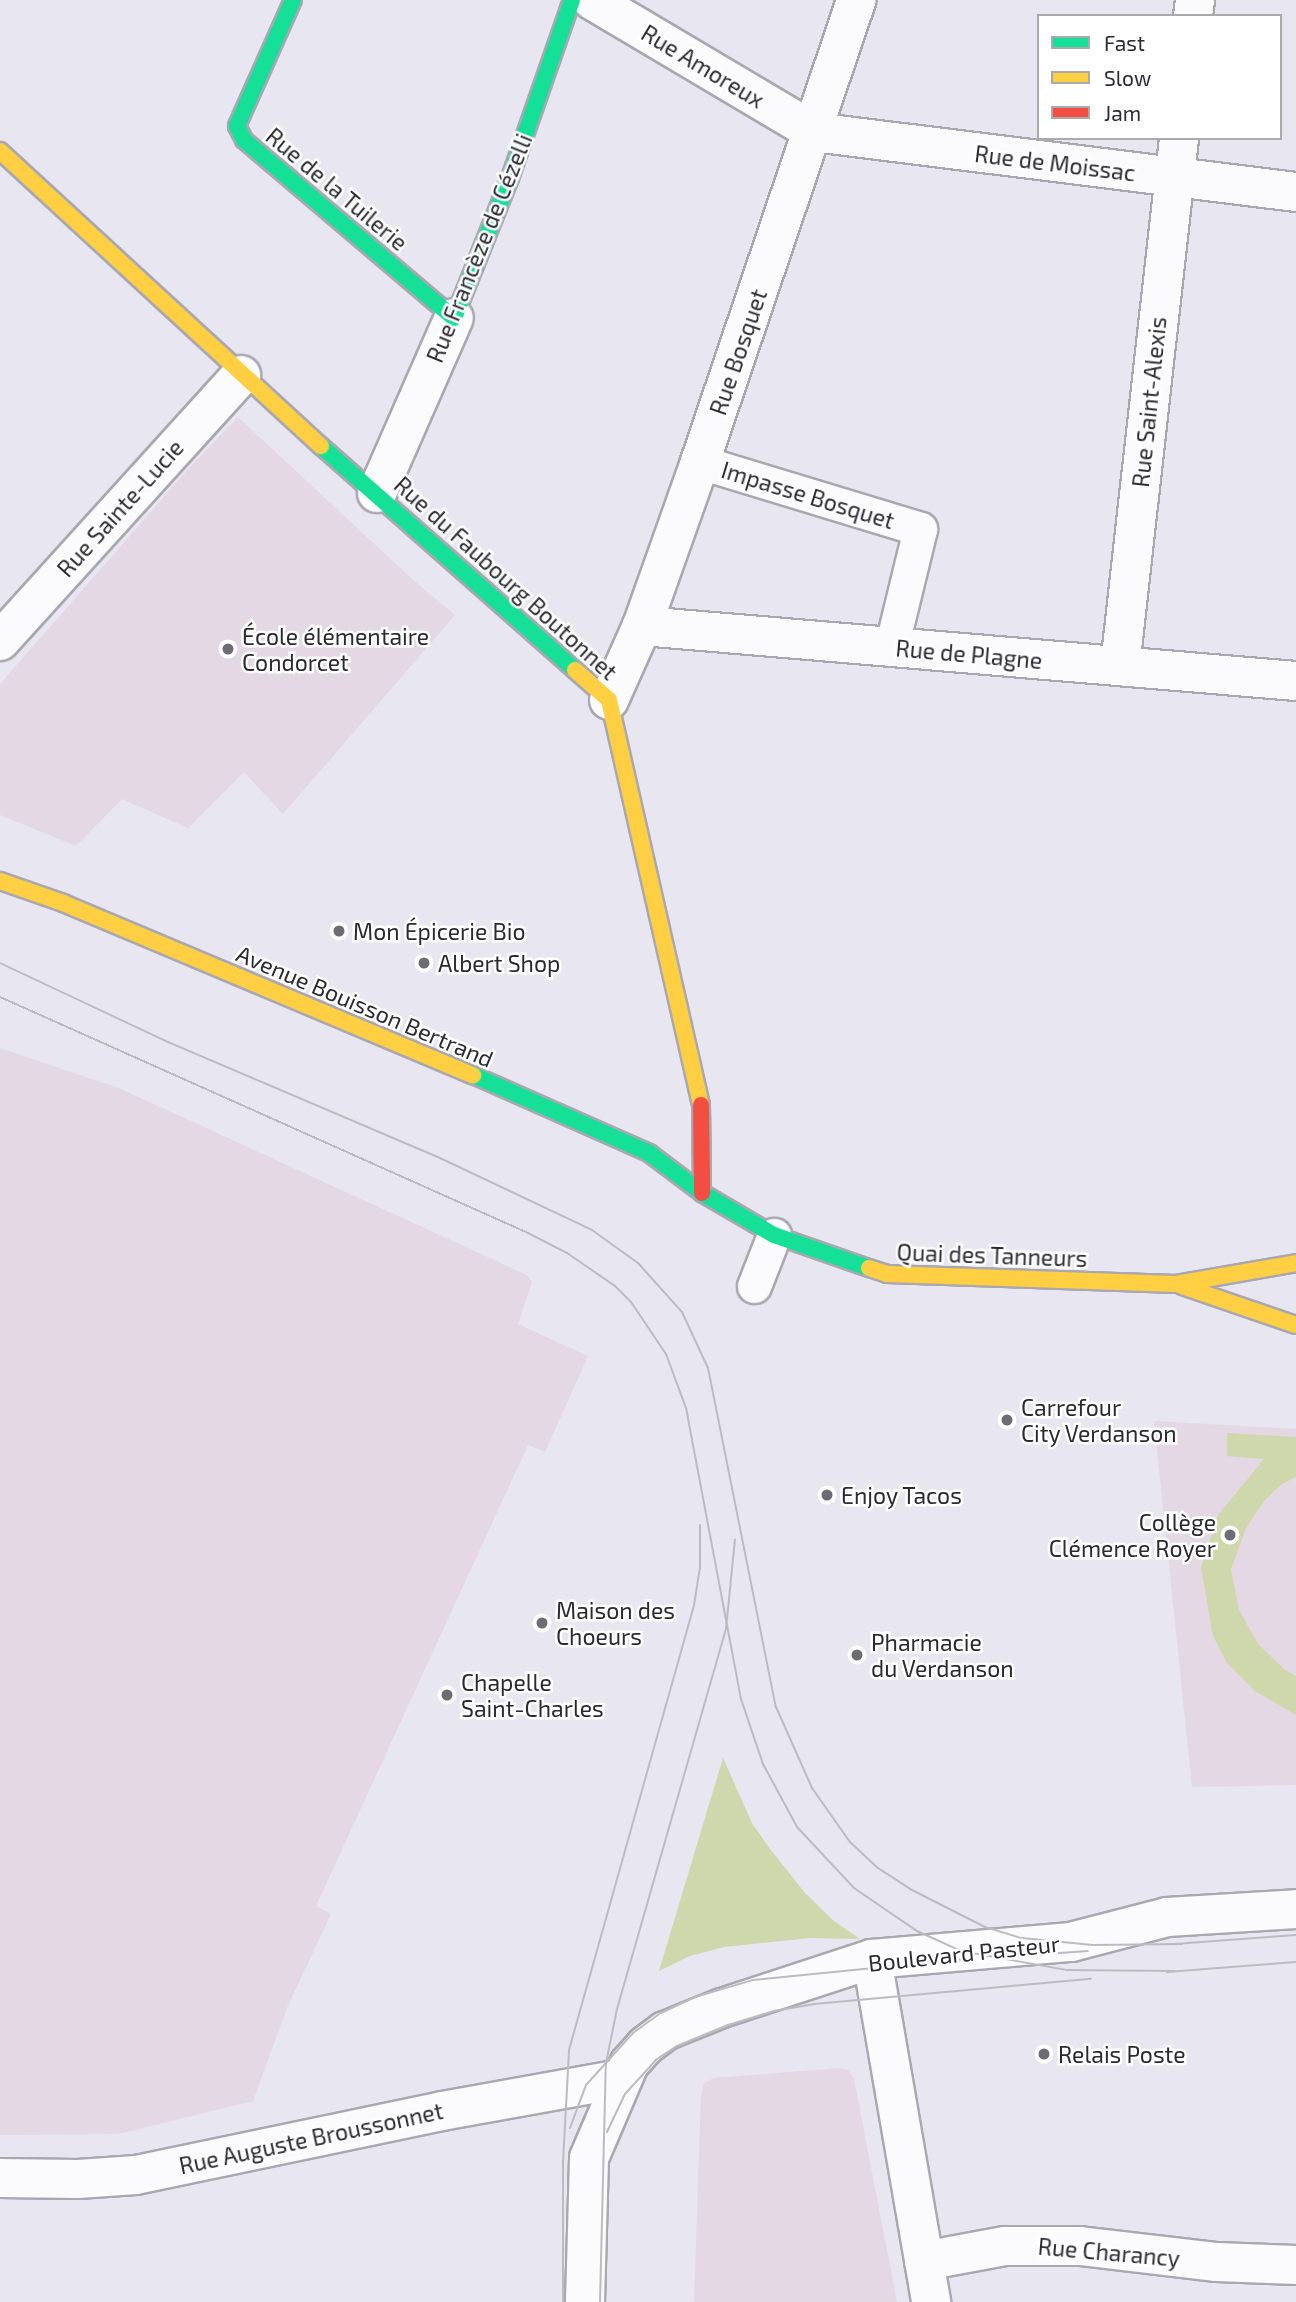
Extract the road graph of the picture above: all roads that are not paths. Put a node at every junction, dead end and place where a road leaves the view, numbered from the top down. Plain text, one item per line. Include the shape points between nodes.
1 (293, 0) edge
2 (572, 0) edge
3 (592, 0) edge
4 (856, 0) edge
5 (814, 132) junction
6 (1179, 140) edge
7 (0, 150) edge
8 (1174, 178) junction
9 (1296, 192) edge
10 (454, 318) junction
11 (241, 375) junction
12 (700, 462) junction
13 (377, 493) junction
14 (642, 626) junction
15 (0, 640) edge
16 (891, 648) junction
17 (1119, 666) junction
18 (1296, 681) edge
19 (609, 701) junction
20 (0, 881) edge
21 (702, 1193) junction
22 (774, 1235) junction
23 (1296, 1263) edge
24 (1176, 1284) junction
25 (754, 1286) dead end
26 (1296, 1325) edge
27 (1296, 1909) edge
28 (872, 1959) junction
29 (620, 2079) junction
30 (0, 2178) edge
31 (924, 2261) junction
32 (1296, 2265) edge
33 (585, 2302) edge
34 (931, 2302) edge

1 - 10 street, Rue de la Tuilerie via 237,125 244,140
2 - 10 street, Rue Francèze de Cézelli via 510,178
3 - 5 street, Rue Amoreux
4 - 5 street, Rue Bosquet
5 - 8 street, Rue de Moissac
5 - 12 street, Rue Bosquet
6 - 8 street, Rue Saint-Alexis
7 - 11 street, Rue du Faubourg Boutonnet
8 - 9 street, Rue de Moissac
8 - 17 street, Rue Saint-Alexis
10 - 13 street, Rue Francèze de Cézelli
11 - 13 street, Rue du Faubourg Boutonnet
11 - 15 street, Rue Sainte-Lucie
12 - 14 street, Rue Bosquet
12 - 16 lane, Impasse Bosquet via 920,529
13 - 19 street, Rue du Faubourg Boutonnet
14 - 16 street, Rue de Plagne
14 - 19 street, Rue Bosquet
16 - 17 street, Rue de Plagne
17 - 18 street, Rue de Plagne
19 - 21 street, Rue du Faubourg Boutonnet via 701,1107
20 - 21 street, Avenue Bouisson Bertrand via 63,903 572,1117 649,1153
21 - 22 street, Quai des Tanneurs
22 - 24 street, Quai des Tanneurs via 887,1274
22 - 25 lane
23 - 24 street, Quai des Tanneurs
24 - 26 street
27 - 28 street, Boulevard Pasteur via 1167,1917 1071,1942
28 - 29 street, Boulevard Pasteur via 687,2020 645,2046
28 - 31 street
29 - 30 street, Rue Auguste Broussonnet via 428,2113 136,2175
29 - 33 street, Boulevard Pasteur via 589,2158
31 - 32 street, Rue Charancy via 1004,2246 1080,2246 1217,2262
31 - 34 street

